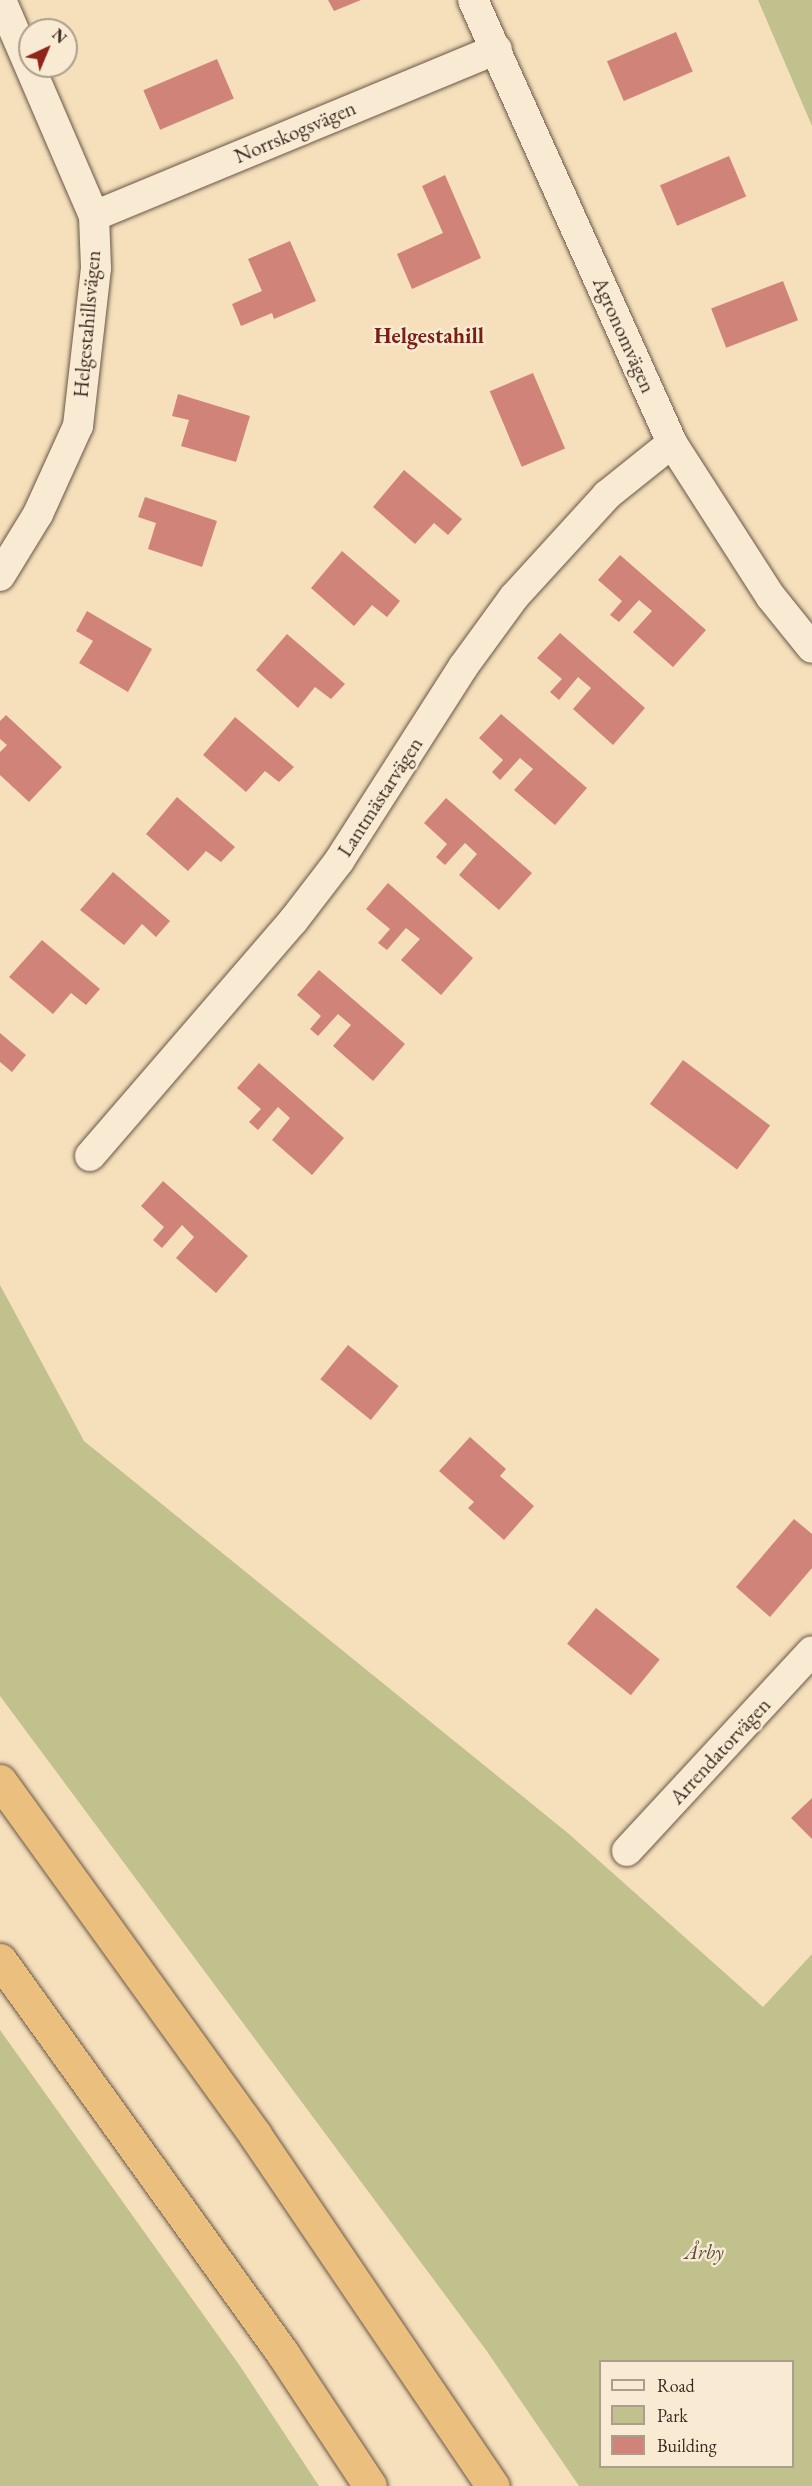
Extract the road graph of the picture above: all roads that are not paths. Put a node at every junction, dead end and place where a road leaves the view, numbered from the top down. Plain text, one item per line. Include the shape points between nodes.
1 (1, 0) edge
2 (473, 0) edge
3 (497, 49) junction
4 (94, 216) junction
5 (672, 443) junction
6 (0, 576) edge
7 (812, 648) edge
8 (90, 1156) dead end
9 (812, 1651) edge
10 (0, 1781) edge
11 (627, 1851) dead end
12 (0, 1960) edge
13 (370, 2486) edge
14 (493, 2486) edge

1 - 4 street, Helgestahillsvägen
2 - 3 street, Agronomvägen
3 - 4 street, Norrskogsvägen
3 - 5 street, Agronomvägen
4 - 6 street, Helgestahillsvägen via 92,326 78,426 38,514
5 - 7 street, Agronomvägen via 771,597
5 - 8 street, Lantmästarvägen via 607,495 514,597 463,666 339,861 293,921
9 - 11 street, Arrendatorvägen
10 - 14 highway via 255,2135
12 - 13 highway via 283,2354

